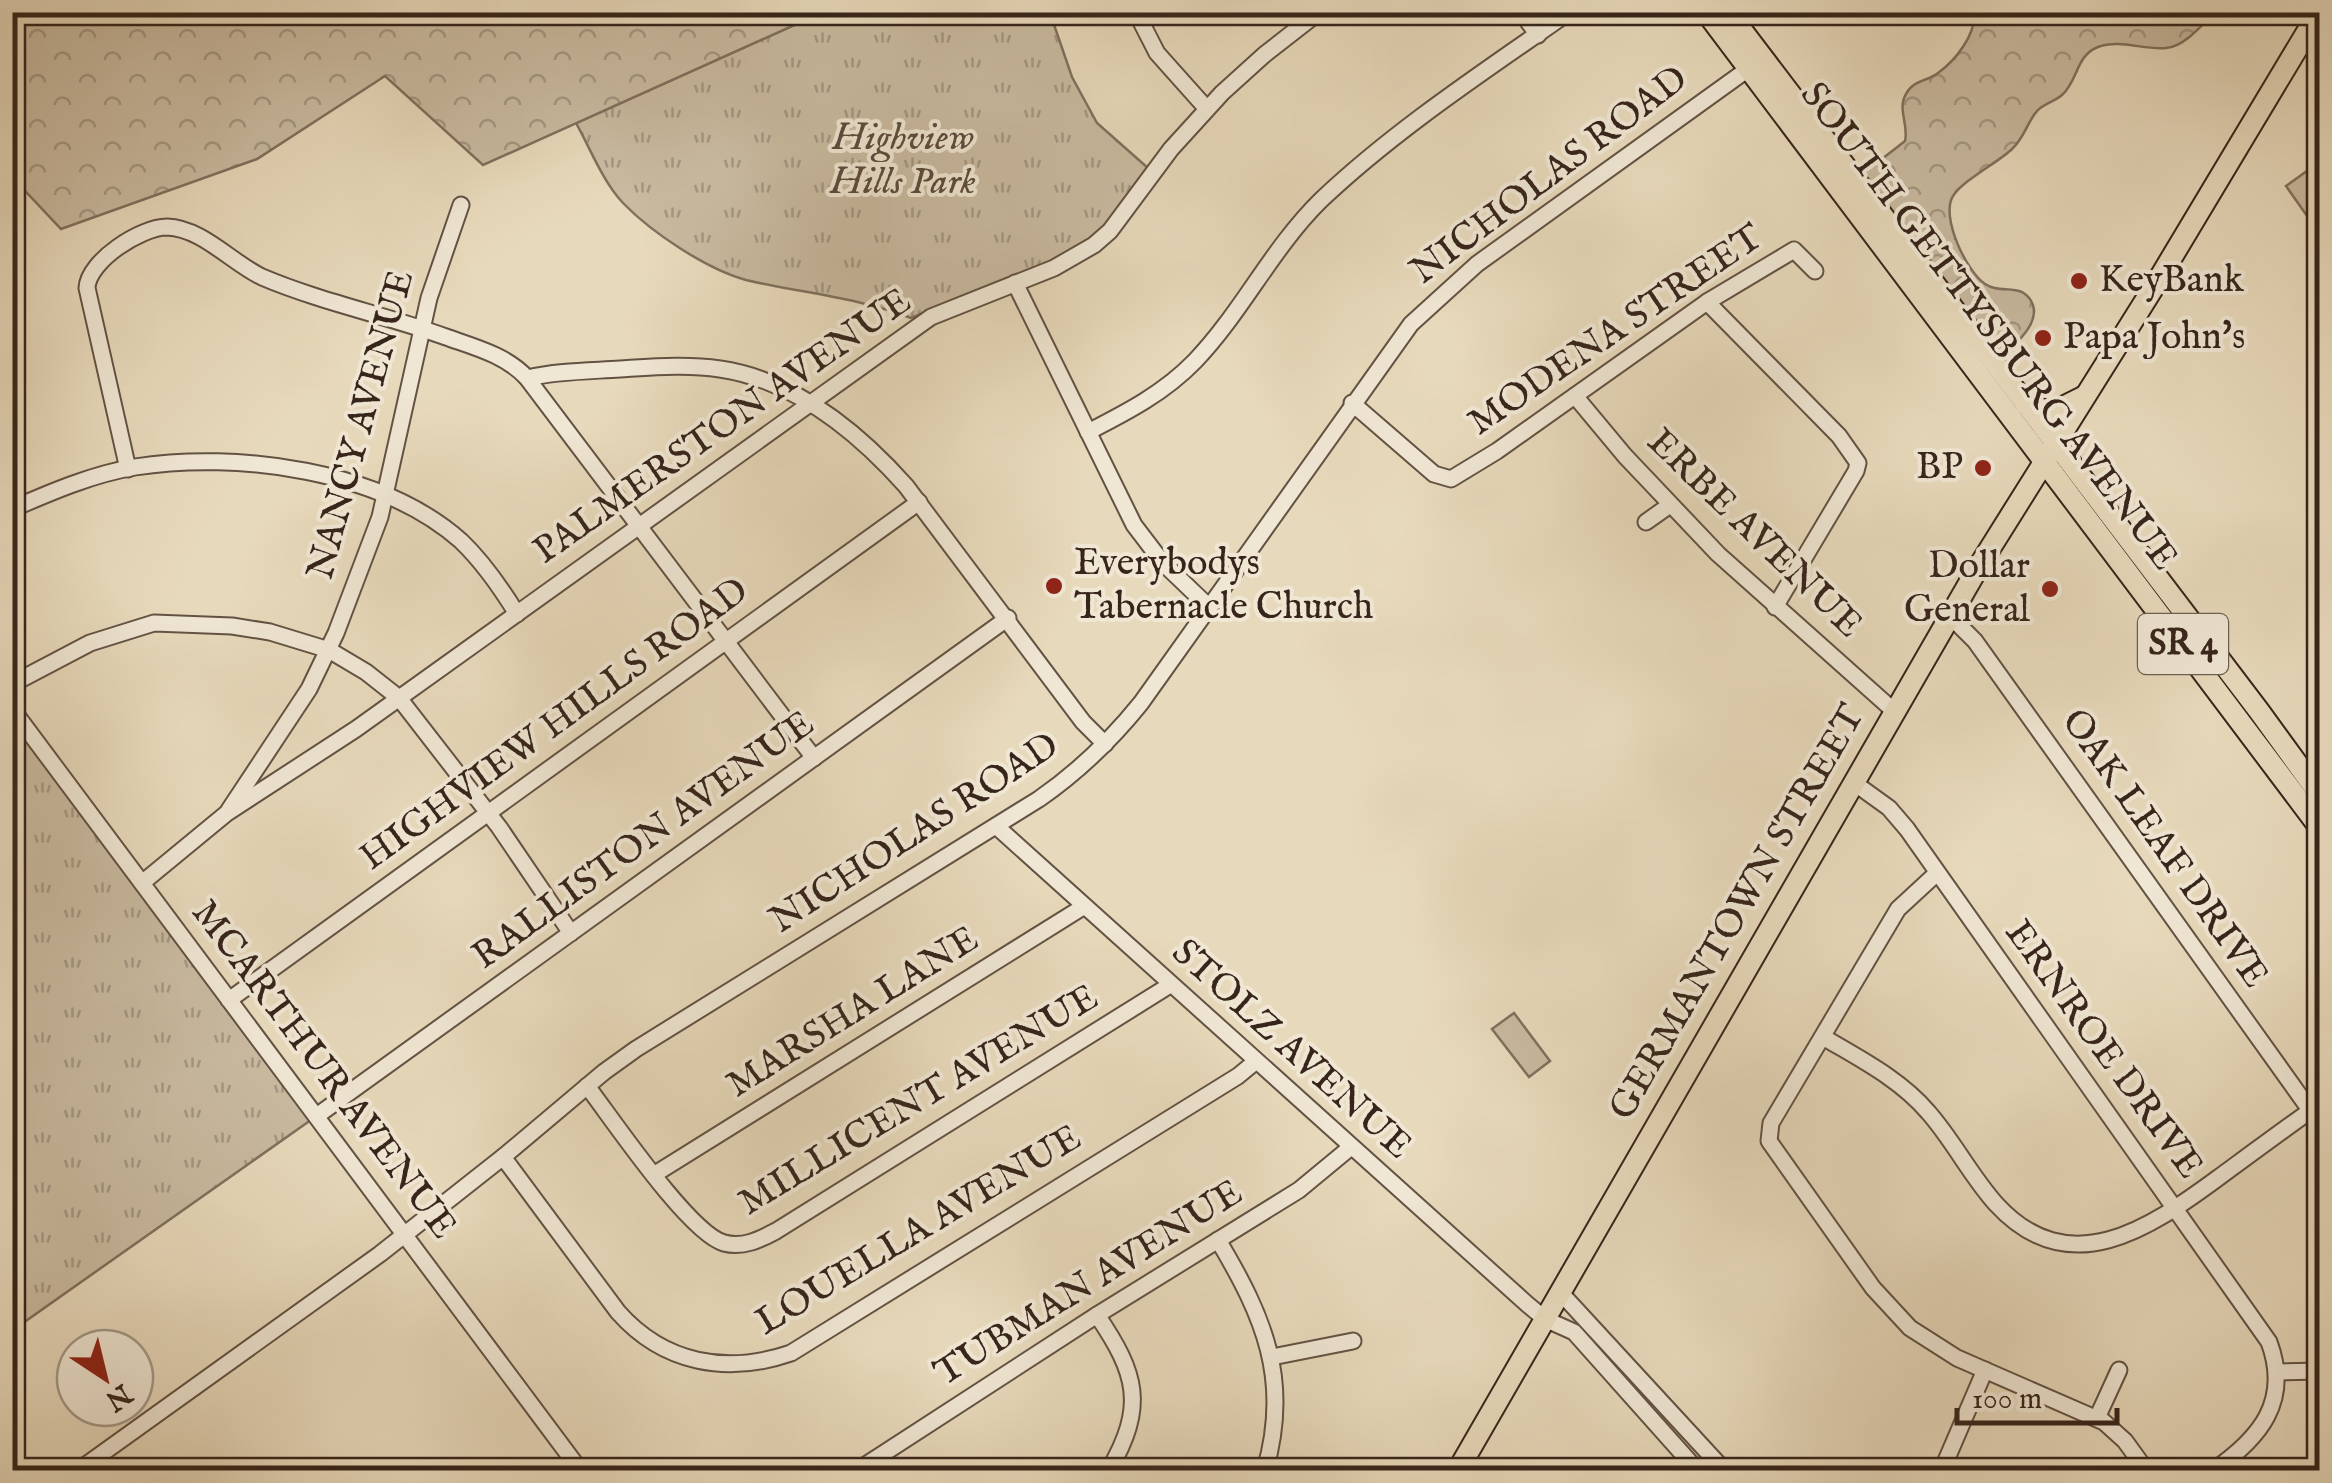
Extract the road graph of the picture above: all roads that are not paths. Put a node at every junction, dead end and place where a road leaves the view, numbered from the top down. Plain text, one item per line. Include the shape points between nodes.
1 (1136, 12) edge
2 (1319, 12) edge
3 (1521, 12) edge
4 (1569, 12) edge
5 (1706, 12) edge
6 (1728, 12) edge
7 (2318, 12) edge
8 (1538, 35) junction
9 (1756, 63) junction
10 (1207, 109) junction
11 (462, 205) dead end
12 (1815, 271) dead end
13 (1015, 283) junction
14 (1707, 302) junction
15 (423, 328) junction
16 (528, 378) junction
17 (2086, 395) junction
18 (1575, 396) junction
19 (1352, 403) junction
20 (811, 404) junction
21 (2026, 405) junction
22 (1088, 432) junction
23 (2050, 454) junction
24 (128, 468) junction
25 (2068, 493) junction
26 (385, 496) junction
27 (919, 502) junction
28 (1670, 505) junction
29 (12, 509) edge
30 (2014, 509) junction
31 (1646, 522) dead end
32 (639, 525) junction
33 (1209, 606) junction
34 (1776, 607) junction
35 (516, 614) junction
36 (1950, 616) junction
37 (1008, 618) junction
38 (727, 642) junction
39 (329, 650) junction
40 (12, 684) edge
41 (399, 698) junction
42 (12, 709) edge
43 (1894, 712) junction
44 (1105, 744) junction
45 (814, 758) junction
46 (1853, 782) junction
47 (2320, 795) edge
48 (227, 814) junction
49 (488, 814) junction
50 (996, 826) junction
51 (2320, 828) edge
52 (1937, 873) junction
53 (142, 882) junction
54 (1083, 907) junction
55 (571, 933) junction
56 (1170, 985) junction
57 (229, 1000) junction
58 (1823, 1037) junction
59 (1254, 1062) junction
60 (587, 1086) junction
61 (318, 1116) junction
62 (2315, 1117) edge
63 (1350, 1147) junction
64 (503, 1158) junction
65 (656, 1174) junction
66 (2176, 1208) junction
67 (404, 1233) junction
68 (1218, 1240) junction
69 (1560, 1292) junction
70 (1098, 1315) junction
71 (1544, 1319) junction
72 (1354, 1341) dead end
73 (1272, 1357) junction
74 (1985, 1370) junction
75 (2120, 1370) dead end
76 (2320, 1370) edge
77 (2277, 1372) junction
78 (2097, 1418) junction
79 (80, 1470) edge
80 (579, 1470) edge
81 (858, 1470) edge
82 (1110, 1470) edge
83 (1264, 1470) edge
84 (1458, 1470) edge
85 (1697, 1470) edge
86 (1724, 1470) edge
87 (1942, 1470) edge
88 (2146, 1470) edge
89 (2214, 1470) edge

1 - 10 street via 1157,53
2 - 10 street, PALMERSTON AVENUE
3 - 8 street
4 - 8 street
5 - 9 main road, SOUTH GETTYSBURG AVENUE
6 - 9 main road via 1742,31 1762,36 1768,50
7 - 17 main road, GERMANTOWN STREET
8 - 22 street via 1320,201 1194,363 1140,405
9 - 19 street, NICHOLAS ROAD via 1452,284 1411,324
9 - 21 main road, SOUTH GETTYSBURG AVENUE
9 - 23 main road, SOUTH GETTYSBURG AVENUE
10 - 13 street, PALMERSTON AVENUE via 1110,231 1076,257
11 - 15 street, NANCY AVENUE
12 - 14 street, MODENA STREET via 1794,250
13 - 20 street, PALMERSTON AVENUE via 931,317
13 - 22 street
14 - 18 street, MODENA STREET
14 - 34 street via 1856,457 1856,471
15 - 16 street via 506,360
15 - 24 street via 281,284 175,228 143,233 89,274 87,288
15 - 26 street, NANCY AVENUE
16 - 20 street via 704,367 758,380
16 - 32 street
17 - 21 main road via 2053,412
17 - 23 main road, GERMANTOWN STREET
18 - 19 street, MODENA STREET via 1447,479
18 - 28 street, ERBE AVENUE
19 - 33 street, NICHOLAS ROAD
20 - 27 street via 879,456
20 - 32 street, PALMERSTON AVENUE
21 - 23 main road, SOUTH GETTYSBURG AVENUE
22 - 33 street via 1142,537
23 - 25 main road, SOUTH GETTYSBURG AVENUE / SR 4
23 - 30 main road, GERMANTOWN STREET
23 - 47 main road, SOUTH GETTYSBURG AVENUE / SR 4 via 2260,711
24 - 26 street via 248,463
24 - 29 street
25 - 30 main road via 2052,488
25 - 51 main road, SOUTH GETTYSBURG AVENUE / SR 4
26 - 35 street via 461,542
26 - 39 street, NANCY AVENUE
27 - 37 street
27 - 38 street, HIGHVIEW HILLS ROAD
28 - 31 street
28 - 34 street, ERBE AVENUE
30 - 36 main road, GERMANTOWN STREET
32 - 35 street, PALMERSTON AVENUE
32 - 38 street
33 - 44 street, NICHOLAS ROAD
34 - 43 street, ERBE AVENUE
35 - 41 street, PALMERSTON AVENUE
36 - 43 main road, GERMANTOWN STREET
36 - 62 street, OAK LEAF DRIVE via 1975,641
37 - 44 street
37 - 45 street, RALLISTON AVENUE
38 - 45 street
38 - 49 street, HIGHVIEW HILLS ROAD
39 - 40 street via 270,632 164,622 106,636
39 - 41 street
39 - 48 street, NANCY AVENUE
41 - 48 street, PALMERSTON AVENUE
41 - 49 street
42 - 53 street, MCARTHUR AVENUE
43 - 46 main road, GERMANTOWN STREET
44 - 50 street, NICHOLAS ROAD via 1055,788
45 - 55 street, RALLISTON AVENUE
46 - 52 street, ERNROE DRIVE via 1897,816
46 - 69 main road, GERMANTOWN STREET
48 - 53 street, PALMERSTON AVENUE
49 - 55 street
49 - 57 street, HIGHVIEW HILLS ROAD
50 - 54 street, STOLZ AVENUE
50 - 60 street, NICHOLAS ROAD
52 - 58 street via 1898,909
52 - 66 street, ERNROE DRIVE
53 - 57 street, MCARTHUR AVENUE
54 - 56 street, STOLZ AVENUE
54 - 65 street, MARSHA LANE
55 - 61 street, RALLISTON AVENUE
56 - 59 street, STOLZ AVENUE
56 - 65 street, MILLICENT AVENUE via 753,1242 726,1244 704,1233
57 - 61 street, MCARTHUR AVENUE
58 - 66 street via 1910,1094 1998,1206 2032,1231 2068,1242 2110,1241
58 - 74 street via 1768,1137 1894,1313 1934,1344
59 - 63 street, STOLZ AVENUE
59 - 64 street, LOUELLA AVENUE via 856,1314 791,1352 759,1362 706,1363 647,1339 618,1312
60 - 64 street, NICHOLAS ROAD
60 - 65 street, MILLICENT AVENUE
61 - 67 street, MCARTHUR AVENUE
62 - 66 street
63 - 68 street, TUBMAN AVENUE via 1299,1190
63 - 71 street, STOLZ AVENUE
64 - 67 street, NICHOLAS ROAD
66 - 77 street, ERNROE DRIVE via 2270,1342
67 - 79 street, NICHOLAS ROAD
67 - 80 street, MCARTHUR AVENUE
68 - 70 street, TUBMAN AVENUE
68 - 73 street via 1254,1304
69 - 71 main road, GERMANTOWN STREET
69 - 86 street
70 - 81 street, TUBMAN AVENUE
70 - 82 street via 1121,1350 1132,1384 1132,1423
71 - 84 main road, GERMANTOWN STREET
71 - 85 street, STOLZ AVENUE via 1574,1332
72 - 73 street
73 - 83 street via 1275,1420
74 - 78 street
74 - 87 street
75 - 78 street
76 - 77 street
77 - 89 street via 2262,1426
78 - 88 street

